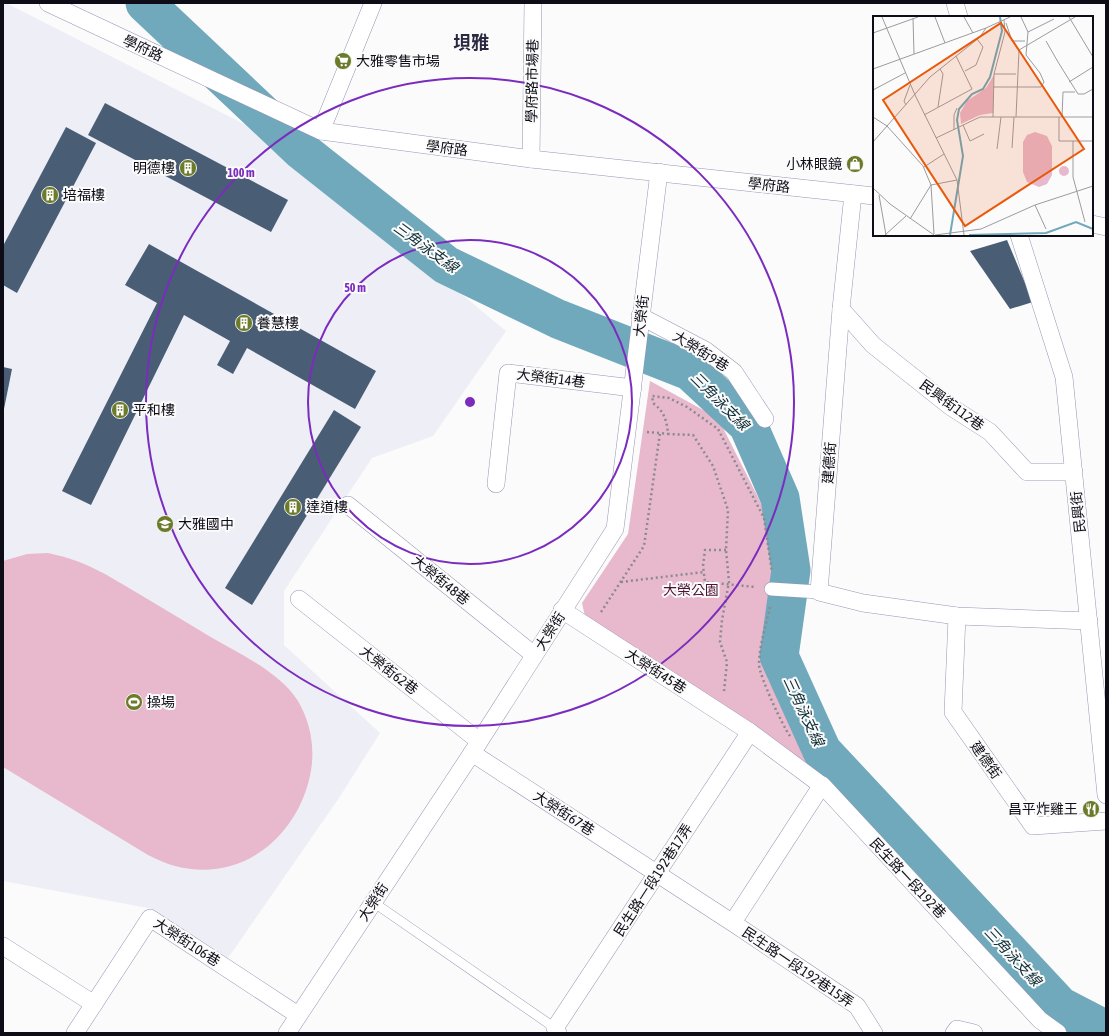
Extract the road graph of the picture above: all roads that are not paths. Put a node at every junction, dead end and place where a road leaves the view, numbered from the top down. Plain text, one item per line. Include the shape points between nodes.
1 (48, 3) edge
2 (373, 3) edge
3 (533, 3) edge
4 (955, 3) edge
5 (959, 16) edge
6 (321, 132) junction
7 (531, 159) junction
8 (659, 172) junction
9 (853, 194) junction
10 (873, 196) edge
11 (1093, 224) edge
12 (1106, 226) edge
13 (1019, 236) edge
14 (841, 309) junction
15 (640, 321) junction
16 (633, 382) junction
17 (765, 419) dead end
18 (1074, 472) junction
19 (496, 484) dead end
20 (348, 505) dead end
21 (771, 589) road end
22 (819, 592) junction
23 (300, 599) dead end
24 (562, 610) junction
25 (957, 616) junction
26 (1090, 621) junction
27 (534, 655) junction
28 (750, 732) junction
29 (475, 747) junction
30 (822, 785) junction
31 (1106, 795) edge
32 (1106, 820) edge
33 (656, 874) junction
34 (373, 902) junction
35 (733, 922) junction
36 (3, 946) edge
37 (94, 1004) junction
38 (298, 1015) junction
39 (557, 1030) edge
40 (75, 1033) edge
41 (287, 1033) edge
42 (874, 1033) edge
43 (954, 1033) edge
44 (974, 1033) edge
45 (1058, 1033) edge

1 - 6 street, 學府路
2 - 6 street
3 - 7 street, 學府路市場巷
4 - 5 street
6 - 7 street, 學府路
7 - 8 street, 學府路
8 - 9 street, 學府路
8 - 15 street, 大榮街
9 - 10 street, 學府路
9 - 14 street, 建德街
11 - 12 street
13 - 18 street, 民興街 via 1064,377
14 - 18 street, 民興街112巷 via 873,345 951,407 990,432 1027,472
14 - 22 street, 建德街
15 - 16 street, 大榮街
15 - 17 street, 大榮街9巷 via 705,350 734,372
16 - 19 street, 大榮街14巷 via 508,373
16 - 24 street, 大榮街 via 615,529
18 - 26 street, 民興街
20 - 27 street, 大榮街48巷
21 - 22 street
22 - 25 street via 863,603
23 - 29 street, 大榮街62巷
24 - 27 street, 大榮街
24 - 28 street, 大榮街45巷
25 - 26 street
25 - 32 street, 建德街 via 953,712 1033,826
26 - 31 street, 民興街
27 - 29 street, 大榮街
28 - 30 street, 民生路一段192巷
28 - 33 street, 民生路一段192巷17弄
29 - 33 street, 大榮街67巷
29 - 34 street, 大榮街
30 - 35 street, 民生路一段192巷15弄
30 - 45 street, 民生路一段192巷 via 1040,1020
33 - 35 street, 民生路一段192巷15弄
33 - 39 street, 民生路一段192巷17弄
34 - 38 street, 大榮街
34 - 39 lane
35 - 42 street, 民生路一段192巷15弄 via 857,1006
36 - 37 street
37 - 38 street, 大榮街106巷 via 150,918
37 - 40 street, 大榮街106巷
38 - 41 street, 大榮街
43 - 44 street via 957,1029

